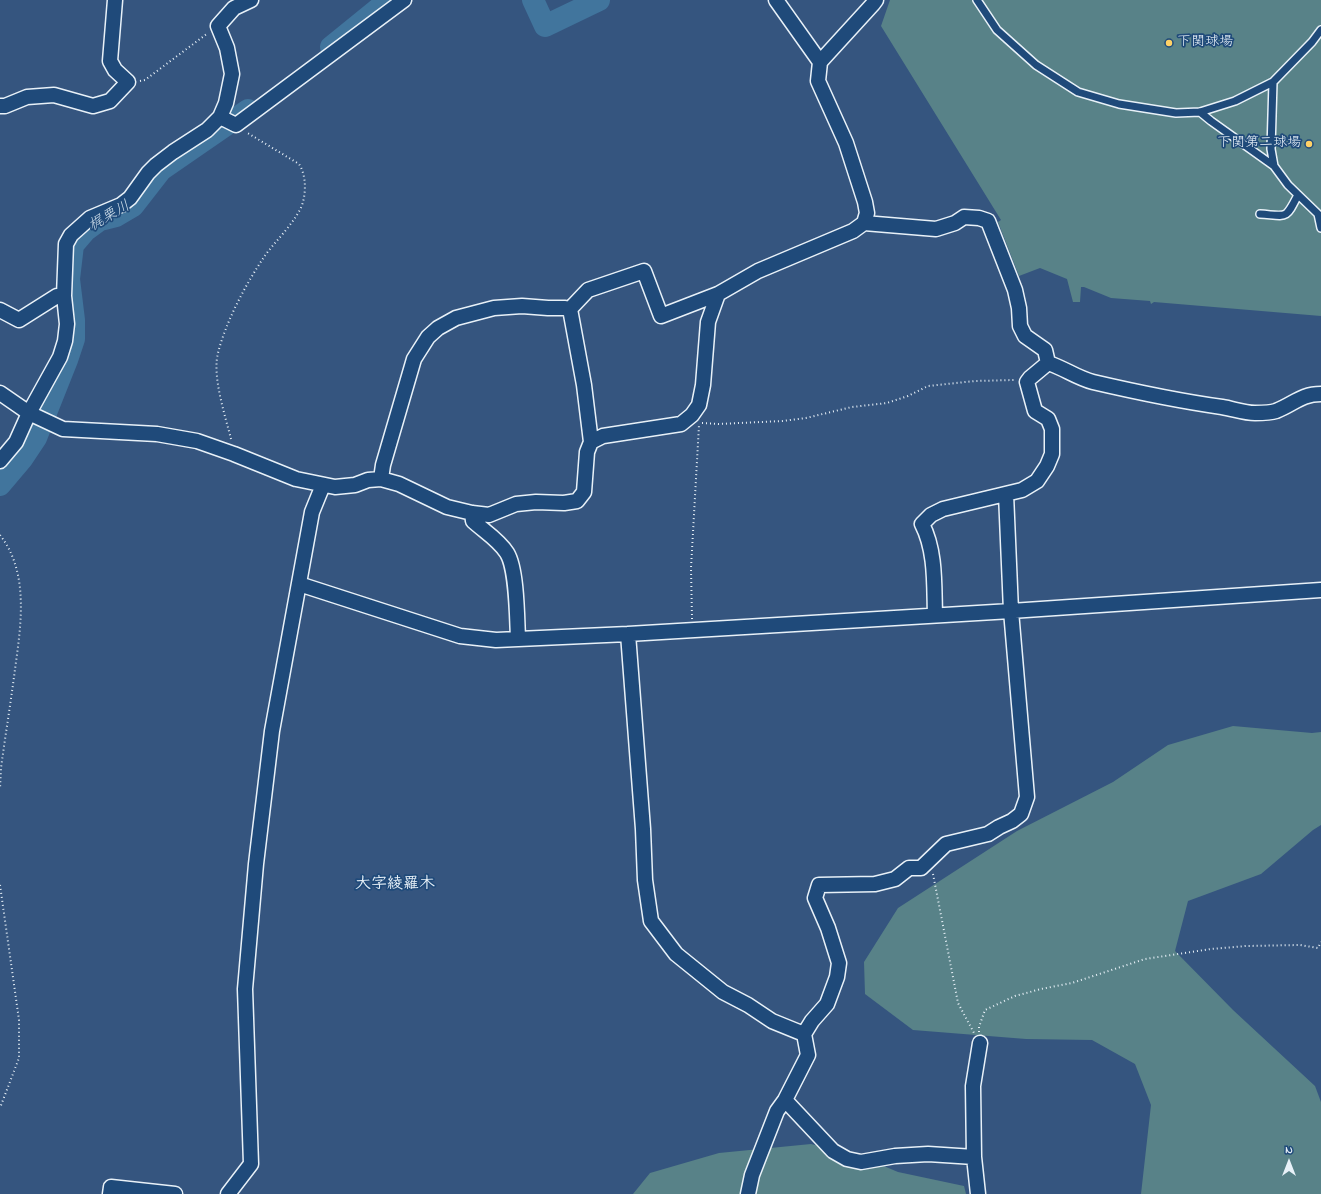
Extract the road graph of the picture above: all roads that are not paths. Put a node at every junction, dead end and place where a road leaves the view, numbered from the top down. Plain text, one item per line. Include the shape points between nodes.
1 (115, 0) edge
2 (251, 0) edge
3 (404, 0) edge
4 (776, 0) edge
5 (876, 0) edge
6 (977, 0) edge
7 (1321, 30) edge
8 (820, 62) junction
9 (1273, 82) junction
10 (0, 106) edge
11 (1200, 112) junction
12 (220, 117) junction
13 (1274, 166) junction
14 (1298, 195) junction
15 (1260, 214) dead end
16 (864, 223) junction
17 (1321, 228) edge
18 (718, 294) junction
19 (64, 296) junction
20 (570, 309) junction
21 (0, 310) edge
22 (1048, 363) junction
23 (0, 393) edge
24 (1321, 394) edge
25 (31, 415) junction
26 (591, 442) junction
27 (0, 461) edge
28 (381, 480) junction
29 (323, 485) junction
30 (1006, 494) junction
31 (472, 513) junction
32 (299, 584) junction
33 (1321, 590) edge
34 (1011, 611) junction
35 (935, 615) junction
36 (628, 634) junction
37 (518, 639) junction
38 (804, 1034) junction
39 (980, 1043) road end
40 (785, 1100) junction
41 (974, 1157) junction
42 (110, 1194) edge
43 (175, 1194) edge
44 (228, 1194) edge
45 (748, 1194) edge
46 (978, 1194) edge

1 - 10 street via 110,61 115,70 128,82 110,101 93,106 54,95 28,97
2 - 12 street via 234,8 218,26 227,48 232,74 226,103
3 - 12 street via 236,125
4 - 8 street
5 - 8 street
6 - 11 lane via 997,30 1036,65 1078,92 1119,104 1176,113
7 - 9 lane
8 - 16 street via 818,81 846,143 865,202
9 - 11 lane via 1235,101
9 - 13 lane via 1270,149
11 - 13 lane
12 - 19 street via 207,130 156,165 130,198 90,218 71,235 66,244
13 - 14 lane
14 - 15 lane via 1288,214
14 - 17 lane via 1318,214
16 - 18 street via 853,231 758,271
16 - 22 street via 936,229 964,217 988,221 1015,290 1020,326 1025,336 1045,350
18 - 20 street via 661,316 644,271 588,290
18 - 26 street via 708,322 699,405 692,416 681,424 603,436
19 - 21 street via 57,296 19,320
19 - 25 street via 67,324 65,341 60,357
20 - 26 street
20 - 28 street via 522,306 494,308 456,318 428,337 414,359 383,465
22 - 24 street via 1093,382 1246,413 1274,412 1303,396
22 - 30 street via 1026,382 1035,411 1048,419 1052,430 1052,454 1038,481 1022,490
23 - 25 street
25 - 27 street via 16,442
25 - 29 street via 63,429 157,434 197,441 296,479
26 - 31 street via 587,452 584,492 577,500 564,503 516,504 490,515
28 - 29 street via 335,487
28 - 31 street via 399,484 447,507
29 - 32 street via 312,512
30 - 34 street
30 - 35 street via 943,509 931,515 922,524 932,552
31 - 37 street via 473,521 507,553 513,568
32 - 37 street via 460,636 496,640
32 - 44 street via 272,731 256,864 245,989 251,1164
33 - 34 street
34 - 35 street
34 - 38 street via 1027,797 1021,814 1012,822 988,834 946,844 921,868 909,868 895,879 875,884 820,885 815,898 839,963 837,977 827,1004
35 - 36 street
36 - 37 street
36 - 38 street via 645,880 651,921 676,954 723,992 748,1004 772,1021
38 - 40 street via 808,1055
39 - 41 street via 973,1086
40 - 41 street via 834,1151 847,1159 861,1162 928,1154
40 - 45 street via 777,1112 752,1175
41 - 46 street
42 - 43 street via 111,1187

